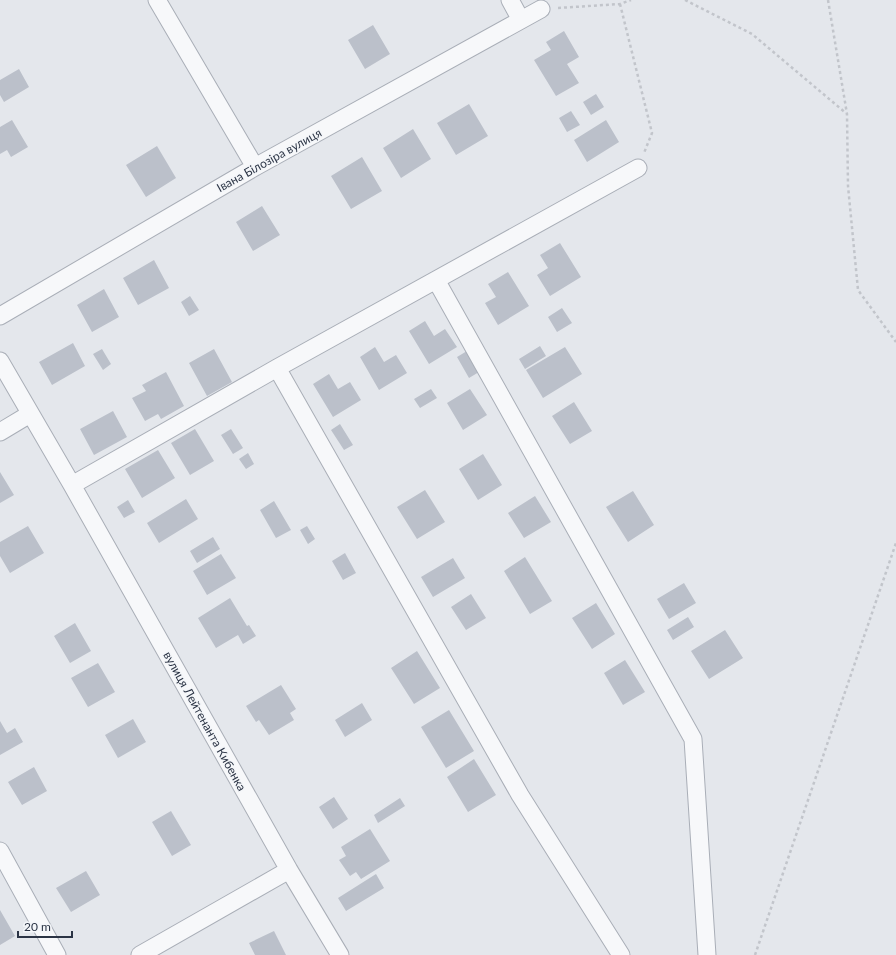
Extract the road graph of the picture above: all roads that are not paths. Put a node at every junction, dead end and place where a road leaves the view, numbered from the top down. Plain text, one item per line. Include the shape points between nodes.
1 (157, 0) edge
2 (510, 0) edge
3 (541, 9) road end
4 (521, 20) junction
5 (255, 167) junction
6 (638, 168) road end
7 (436, 280) junction
8 (0, 316) edge
9 (0, 362) edge
10 (277, 368) junction
11 (30, 414) junction
12 (0, 432) edge
13 (72, 485) junction
14 (0, 851) edge
15 (289, 870) junction
16 (57, 955) edge
17 (140, 955) edge
18 (340, 955) edge
19 (621, 955) edge
20 (707, 955) edge

1 - 5 street
2 - 4 street
3 - 4 street, Івана Білозіра вулиця
4 - 5 street, Івана Білозіра вулиця
5 - 8 street, Івана Білозіра вулиця
6 - 7 street
7 - 10 street
7 - 20 street via 694,739
9 - 11 street
10 - 13 street
10 - 19 street via 520,795
11 - 12 street
11 - 13 street, вулиця Лейтенанта Кибенка
13 - 15 street, вулиця Лейтенанта Кибенка
14 - 16 street
15 - 17 street
15 - 18 street, вулиця Лейтенанта Кибенка

